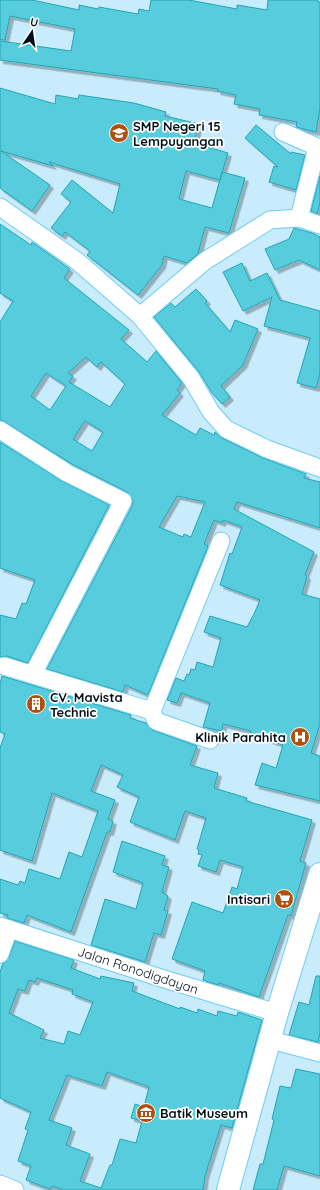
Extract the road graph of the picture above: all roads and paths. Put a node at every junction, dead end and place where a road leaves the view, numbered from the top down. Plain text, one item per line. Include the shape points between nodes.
1 (283, 132) dead end
2 (319, 141) edge
3 (0, 207) edge
4 (299, 218) junction
5 (320, 225) edge
6 (140, 316) junction
7 (0, 430) edge
8 (320, 468) edge
9 (221, 541) dead end
10 (1, 668) edge
11 (33, 674) junction
12 (152, 711) junction
13 (210, 740) dead end
14 (320, 874) edge
15 (5, 927) edge
16 (0, 954) edge
17 (277, 1013) junction
18 (271, 1040) junction
19 (320, 1053) edge
20 (0, 1184) edge
21 (15, 1190) edge
22 (228, 1190) edge

1 - 2 street
2 - 4 street
3 - 6 street via 77,261
4 - 5 street
4 - 6 street via 270,220 205,261
6 - 8 street via 191,378 217,421 226,429 267,449
7 - 11 street via 67,473 123,502
9 - 12 street
10 - 11 street
11 - 12 street
12 - 13 street via 156,721
14 - 17 main road
15 - 16 street
15 - 17 street, Jalan Ronodigdayan
17 - 18 main road
18 - 19 street
18 - 22 main road
20 - 21 street

